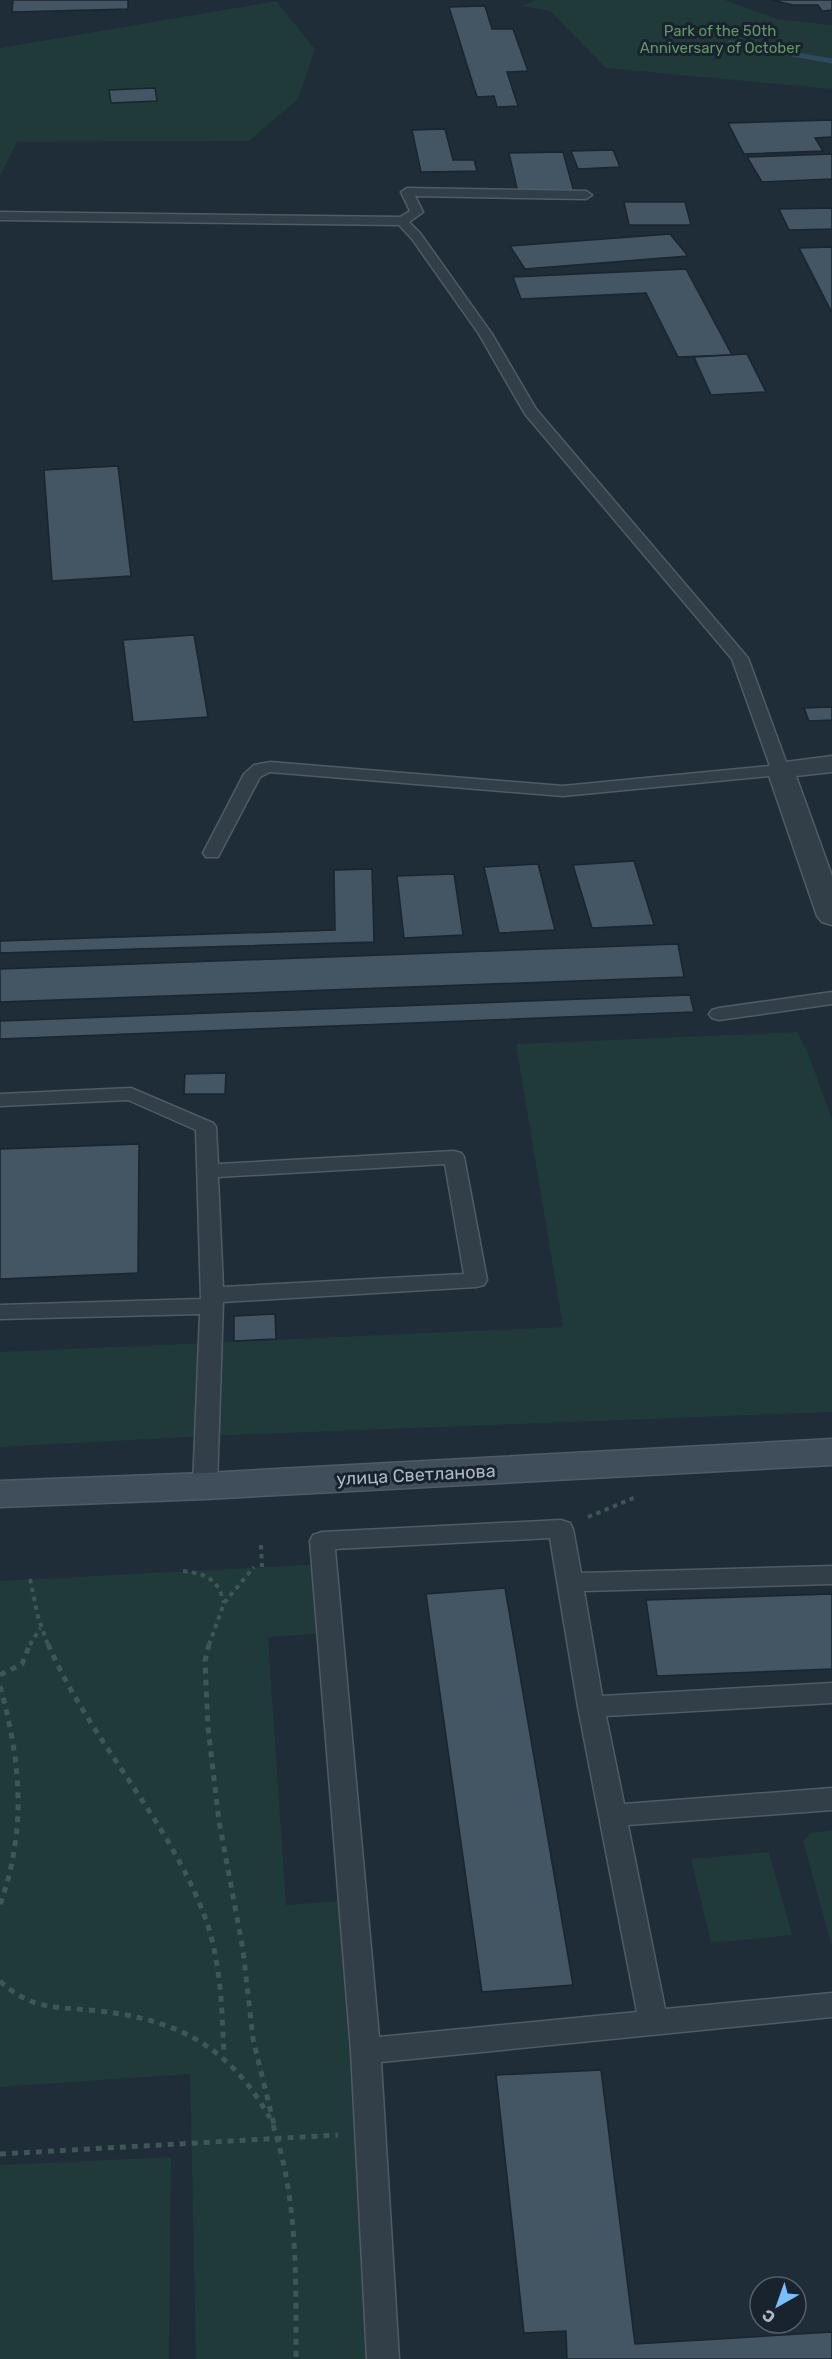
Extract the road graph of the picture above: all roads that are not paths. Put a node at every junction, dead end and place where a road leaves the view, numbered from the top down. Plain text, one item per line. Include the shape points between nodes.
1 (586, 195) dead end
2 (0, 216) edge
3 (402, 221) junction
4 (832, 764) edge
5 (780, 770) junction
6 (212, 853) dead end
7 (832, 916) edge
8 (832, 998) edge
9 (719, 1014) dead end
10 (0, 1100) edge
11 (208, 1171) junction
12 (212, 1301) junction
13 (0, 1312) edge
14 (832, 1452) edge
15 (205, 1486) junction
16 (0, 1494) edge
17 (832, 1575) edge
18 (570, 1582) junction
19 (832, 1693) edge
20 (591, 1707) junction
21 (832, 1799) edge
22 (612, 1816) junction
23 (832, 2006) edge
24 (653, 2021) junction
25 (366, 2051) junction
26 (383, 2359) edge

1 - 3 lane via 407,192 417,212
2 - 3 lane
3 - 5 lane via 485,334 530,411 740,658
4 - 5 street
5 - 6 lane via 563,791 270,767 253,774
5 - 7 street
8 - 9 lane
10 - 11 lane via 130,1094 206,1127
11 - 12 lane
11 - 12 lane via 454,1157 476,1280
12 - 13 lane
12 - 15 lane
14 - 15 street, улица Светланова
15 - 16 street, улица Светланова
17 - 18 lane
18 - 20 lane
18 - 25 lane via 561,1529 322,1541
19 - 20 lane
20 - 22 lane
21 - 22 lane
22 - 24 lane
23 - 24 lane
24 - 25 lane
25 - 26 lane

